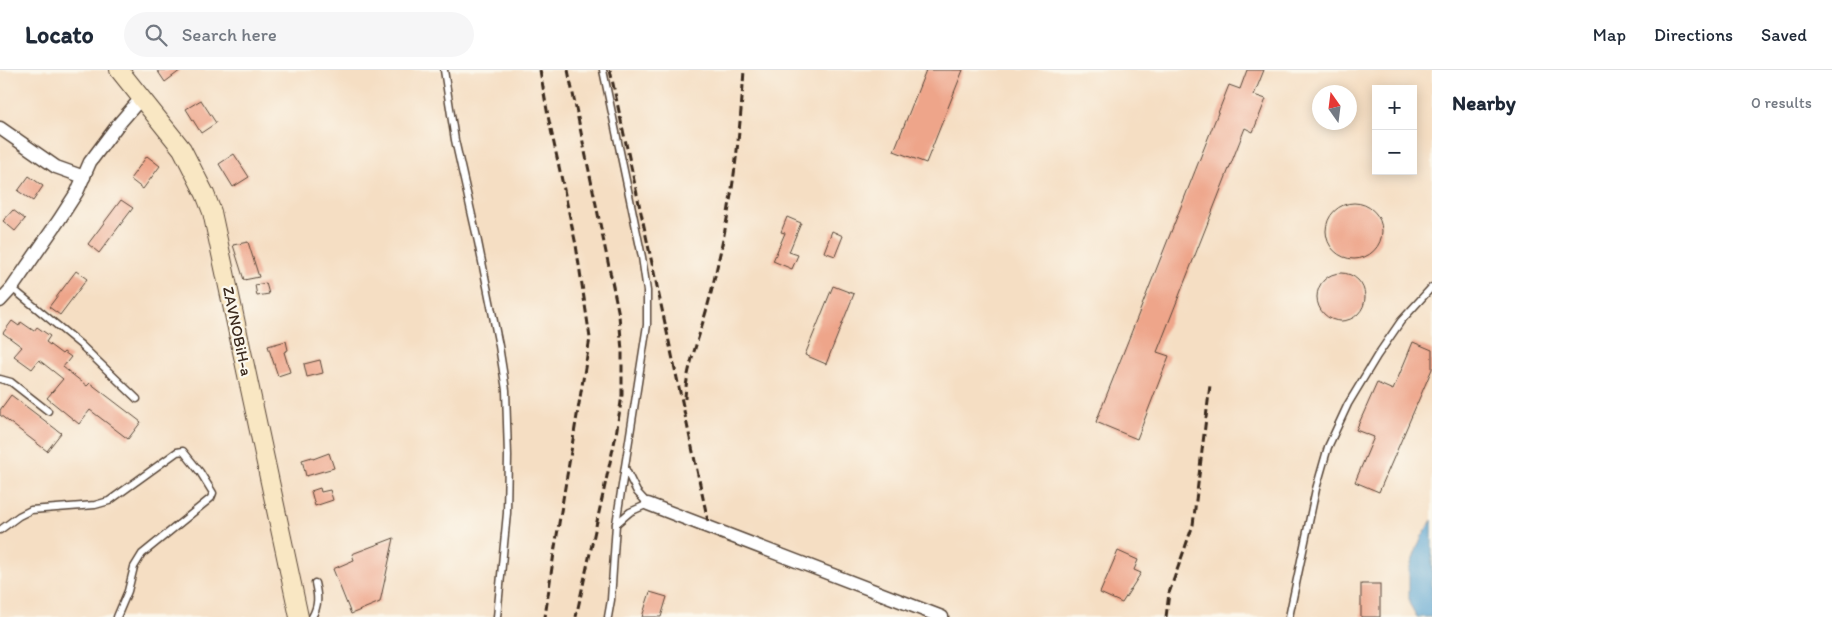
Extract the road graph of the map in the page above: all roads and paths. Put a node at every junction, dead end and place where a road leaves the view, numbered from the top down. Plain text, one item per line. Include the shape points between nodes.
1 (119, 70) edge
2 (444, 70) edge
3 (603, 70) edge
4 (142, 97) junction
5 (0, 128) edge
6 (84, 177) junction
7 (1432, 287) edge
8 (12, 288) junction
9 (0, 301) edge
10 (0, 378) edge
11 (137, 399) dead end
12 (48, 411) dead end
13 (625, 467) junction
14 (648, 504) junction
15 (616, 524) junction
16 (0, 530) edge
17 (315, 583) dead end
18 (117, 617) edge
19 (299, 617) edge
20 (312, 617) edge
21 (497, 617) edge
22 (608, 617) edge
23 (942, 617) edge
24 (1289, 617) edge

1 - 4 main road, ZAVNOBiH-a
2 - 21 lane via 455,140 506,390 507,513
3 - 13 lane via 647,291 647,325
4 - 6 street via 90,162
4 - 19 main road, ZAVNOBiH-a via 182,149 212,212
5 - 6 street via 56,167
6 - 8 street
7 - 24 lane via 1401,321 1377,356 1348,404 1328,447
8 - 9 street
8 - 11 lane via 82,345
10 - 12 lane via 11,382
13 - 14 lane via 637,492
13 - 15 lane
14 - 15 lane via 630,512
14 - 23 street
15 - 22 lane
16 - 18 lane via 31,510 109,501 177,452 183,451 214,493 142,554
17 - 20 lane via 318,597

